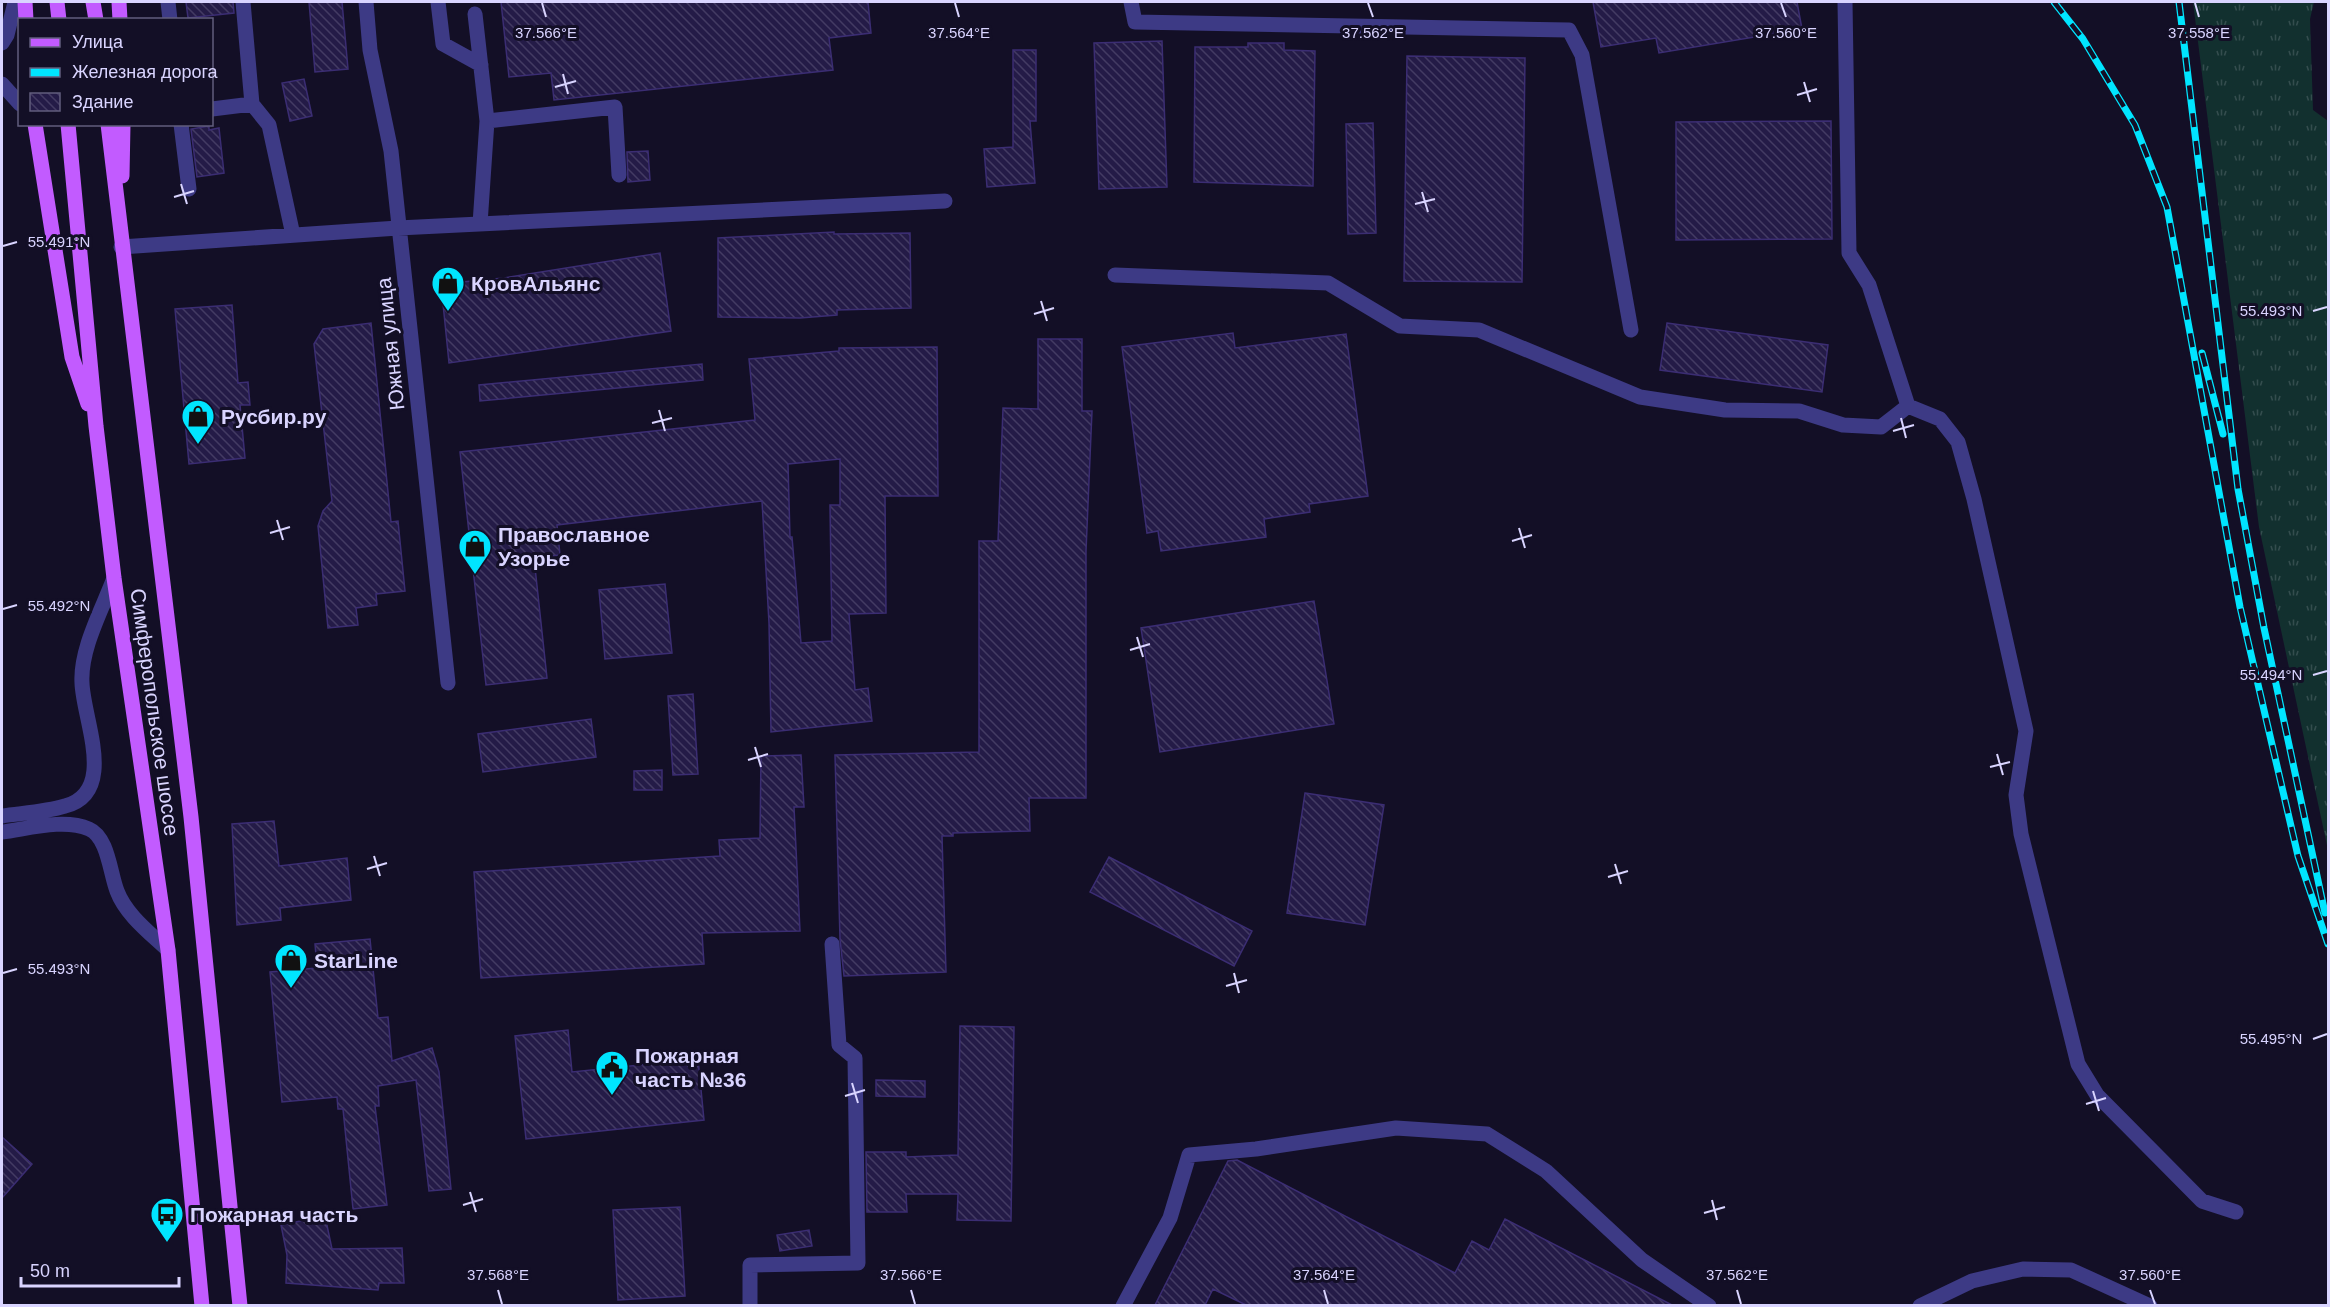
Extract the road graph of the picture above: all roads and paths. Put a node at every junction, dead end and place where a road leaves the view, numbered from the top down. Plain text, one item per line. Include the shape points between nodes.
1 (15, 2) edge
2 (25, 2) edge
3 (57, 2) edge
4 (93, 2) edge
5 (119, 2) edge
6 (168, 2) edge
7 (243, 2) edge
8 (366, 2) edge
9 (438, 2) edge
10 (1131, 2) edge
11 (1845, 2) edge
12 (475, 14) dead end
13 (26, 18) edge
14 (58, 18) edge
15 (96, 18) edge
16 (120, 18) edge
17 (170, 18) edge
18 (2, 44) edge
19 (481, 65) junction
20 (2, 84) edge
21 (18, 102) edge
22 (252, 104) junction
23 (213, 109) edge
24 (487, 121) junction
25 (35, 126) edge
26 (68, 126) edge
27 (108, 126) edge
28 (123, 126) edge
29 (181, 126) edge
30 (619, 175) dead end
31 (189, 189) dead end
32 (945, 201) dead end
33 (480, 224) junction
34 (398, 228) junction
35 (293, 235) junction
36 (121, 240) junction
37 (1115, 275) dead end
38 (1631, 330) dead end
39 (1908, 406) junction
40 (96, 426) junction
41 (114, 578) junction
42 (448, 683) dead end
43 (2, 816) edge
44 (2, 832) edge
45 (832, 944) dead end
46 (168, 950) junction
47 (2236, 1212) dead end
48 (202, 1305) edge
49 (240, 1305) edge
50 (750, 1305) edge
51 (1122, 1305) edge
52 (1709, 1305) edge
53 (1920, 1305) edge
54 (2150, 1305) edge

1 - 18 street
2 - 13 main road
3 - 14 main road
4 - 15 main road
5 - 16 main road
6 - 17 street
7 - 22 street
8 - 34 street, Южная улица via 370,50 391,151
9 - 19 street via 443,44
10 - 38 street via 1135,22 1569,30 1582,55
11 - 39 street via 1849,253 1869,285
12 - 19 street
19 - 24 street
20 - 21 street
22 - 23 street
22 - 35 street via 269,125
24 - 30 street via 615,107
24 - 33 street
25 - 40 main road via 72,357
26 - 40 main road, Симферопольское шоссе
27 - 36 main road, Симферопольское шоссе
28 - 36 main road
29 - 31 street
32 - 33 street
33 - 34 street
34 - 35 street
34 - 42 street, Южная улица
35 - 36 street
36 - 49 main road, Симферопольское шоссе via 191,817
37 - 39 street via 1328,283 1400,326 1479,330 1640,397 1725,410 1799,411 1843,425 1881,427
39 - 47 street via 1940,419 1958,442 1974,499 2026,731 2016,795 2021,834 2078,1064 2097,1095 2202,1201
40 - 41 main road, Симферопольское шоссе
41 - 43 street via 84,658 82,683 94,757 93,782 81,798 67,806
41 - 46 main road, Симферопольское шоссе
44 - 46 street via 64,825 91,829 100,838 117,893 132,916
45 - 50 street via 839,1045 855,1058 858,1263 750,1265
46 - 48 main road, Симферопольское шоссе
51 - 52 street via 1170,1218 1189,1155 1396,1128 1486,1134 1546,1171 1642,1260
53 - 54 street via 1972,1281 2023,1269 2071,1270

